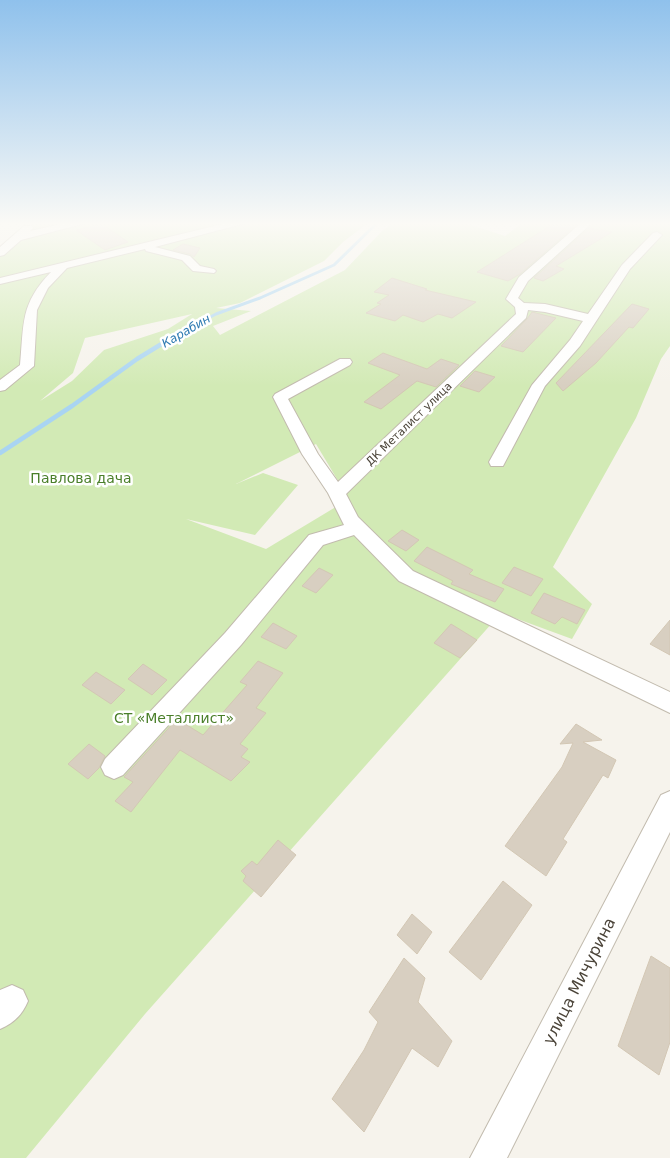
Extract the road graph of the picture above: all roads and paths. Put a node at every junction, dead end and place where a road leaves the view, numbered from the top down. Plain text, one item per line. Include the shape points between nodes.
1 (18, 277) edge
2 (53, 277) edge
3 (526, 277) edge
4 (619, 277) edge
5 (0, 281) edge
6 (521, 306) junction
7 (591, 319) junction
8 (345, 362) dead end
9 (0, 387) edge
10 (497, 462) dead end
11 (337, 493) junction
12 (356, 527) junction
13 (670, 703) edge
14 (114, 767) dead end
15 (670, 804) edge
16 (488, 1158) edge

1 - 5 street
2 - 9 street via 31,310 27,366
3 - 6 street via 512,299
4 - 7 street
6 - 7 street
6 - 11 street, ДК Металист улица via 522,315
7 - 10 street via 539,385
8 - 11 street via 280,397 310,454
11 - 12 street
12 - 13 street via 406,576
12 - 14 street via 316,540 233,638
15 - 16 street, улица Мичурина

